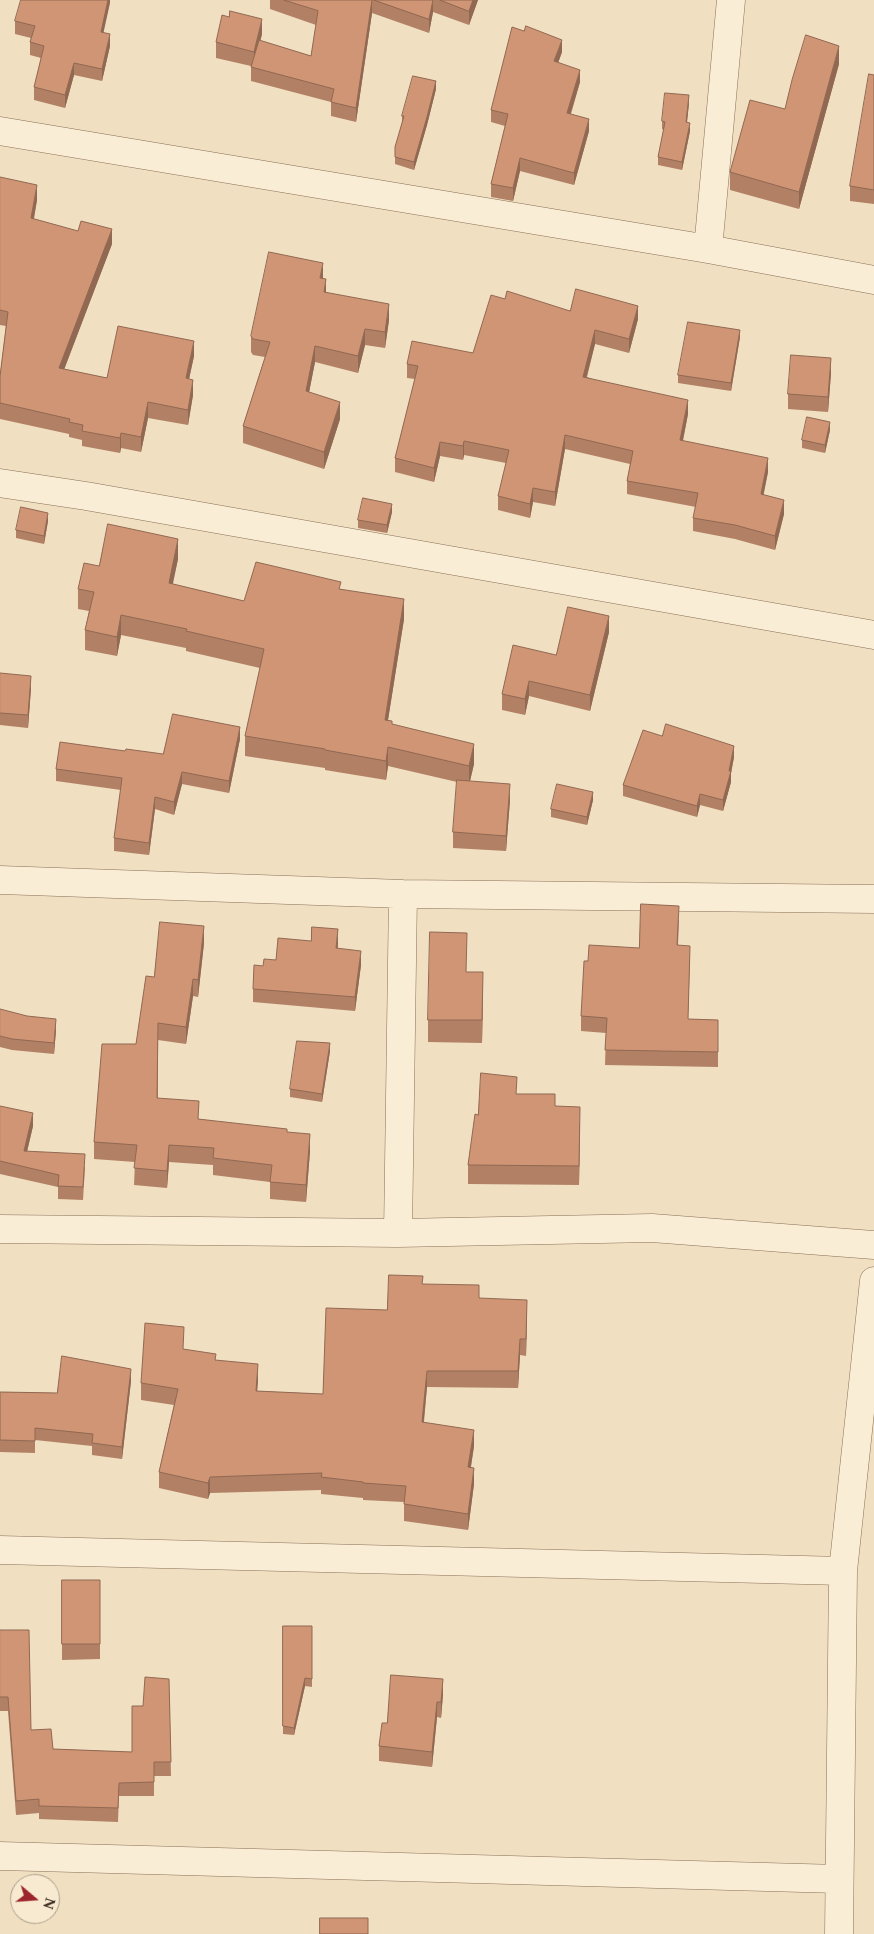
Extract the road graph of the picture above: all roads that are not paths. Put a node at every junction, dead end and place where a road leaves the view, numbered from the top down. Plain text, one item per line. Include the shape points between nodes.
1 (731, 0) edge
2 (0, 131) edge
3 (708, 249) junction
4 (874, 280) edge
5 (0, 483) edge
6 (874, 635) edge
7 (0, 880) edge
8 (403, 894) junction
9 (874, 899) edge
10 (0, 1229) edge
11 (398, 1233) junction
12 (874, 1245) edge
13 (874, 1281) edge
14 (0, 1550) edge
15 (843, 1571) junction
16 (0, 1856) edge
17 (839, 1879) junction
18 (839, 1934) edge

1 - 3 street
2 - 3 street
3 - 4 street
5 - 6 street
7 - 8 street
8 - 9 street
8 - 11 street
10 - 11 street
11 - 12 street via 652,1228
13 - 15 street
14 - 15 street
15 - 17 street
16 - 17 street
17 - 18 street

